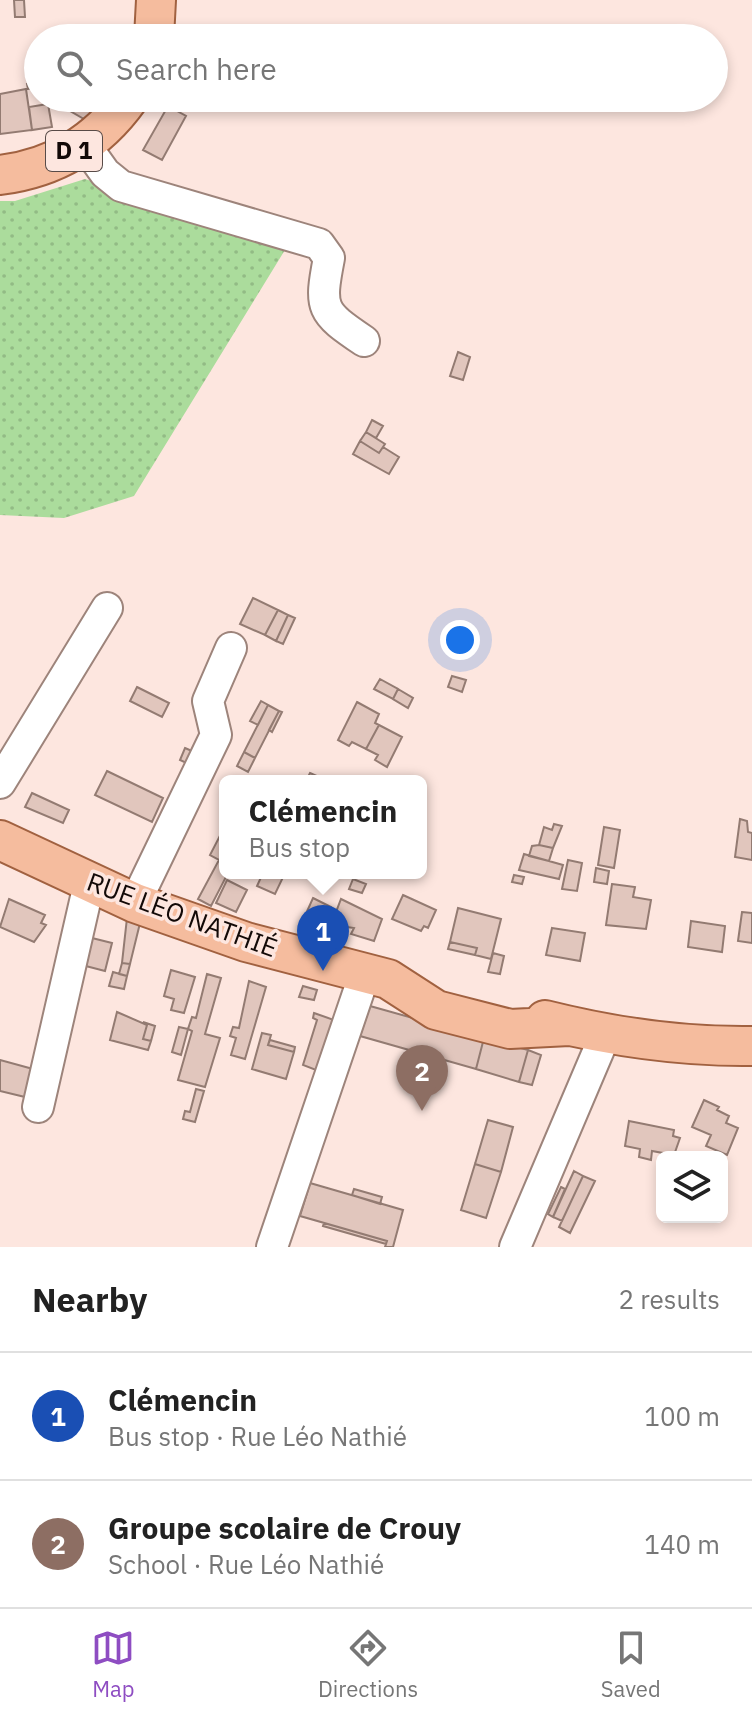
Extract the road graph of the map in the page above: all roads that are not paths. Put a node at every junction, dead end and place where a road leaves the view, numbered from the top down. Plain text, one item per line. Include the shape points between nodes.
1 (156, 0) edge
2 (155, 24) edge
3 (118, 112) edge
4 (85, 145) junction
5 (0, 175) edge
6 (364, 341) dead end
7 (107, 608) dead end
8 (231, 648) dead end
9 (0, 783) edge
10 (0, 840) edge
11 (89, 884) junction
12 (135, 903) junction
13 (365, 973) junction
14 (606, 1033) junction
15 (752, 1046) edge
16 (38, 1107) dead end
17 (272, 1247) edge
18 (515, 1247) edge

1 - 2 main road
3 - 4 main road, D 1
4 - 5 main road, D 1 via 27,172
4 - 6 lane via 121,186 319,244 329,258 321,298 329,318
7 - 9 lane
8 - 12 lane via 208,701 216,735
10 - 11 main road, RUE LÉO NATHIÉ
11 - 12 main road, RUE LÉO NATHIÉ
11 - 16 lane
12 - 13 main road, RUE LÉO NATHIÉ via 246,942
13 - 14 main road, RUE LÉO NATHIÉ via 413,992 436,1010 484,1024 510,1029 569,1026
13 - 17 lane
14 - 15 main road, RUE LÉO NATHIÉ via 693,1046
14 - 18 lane

